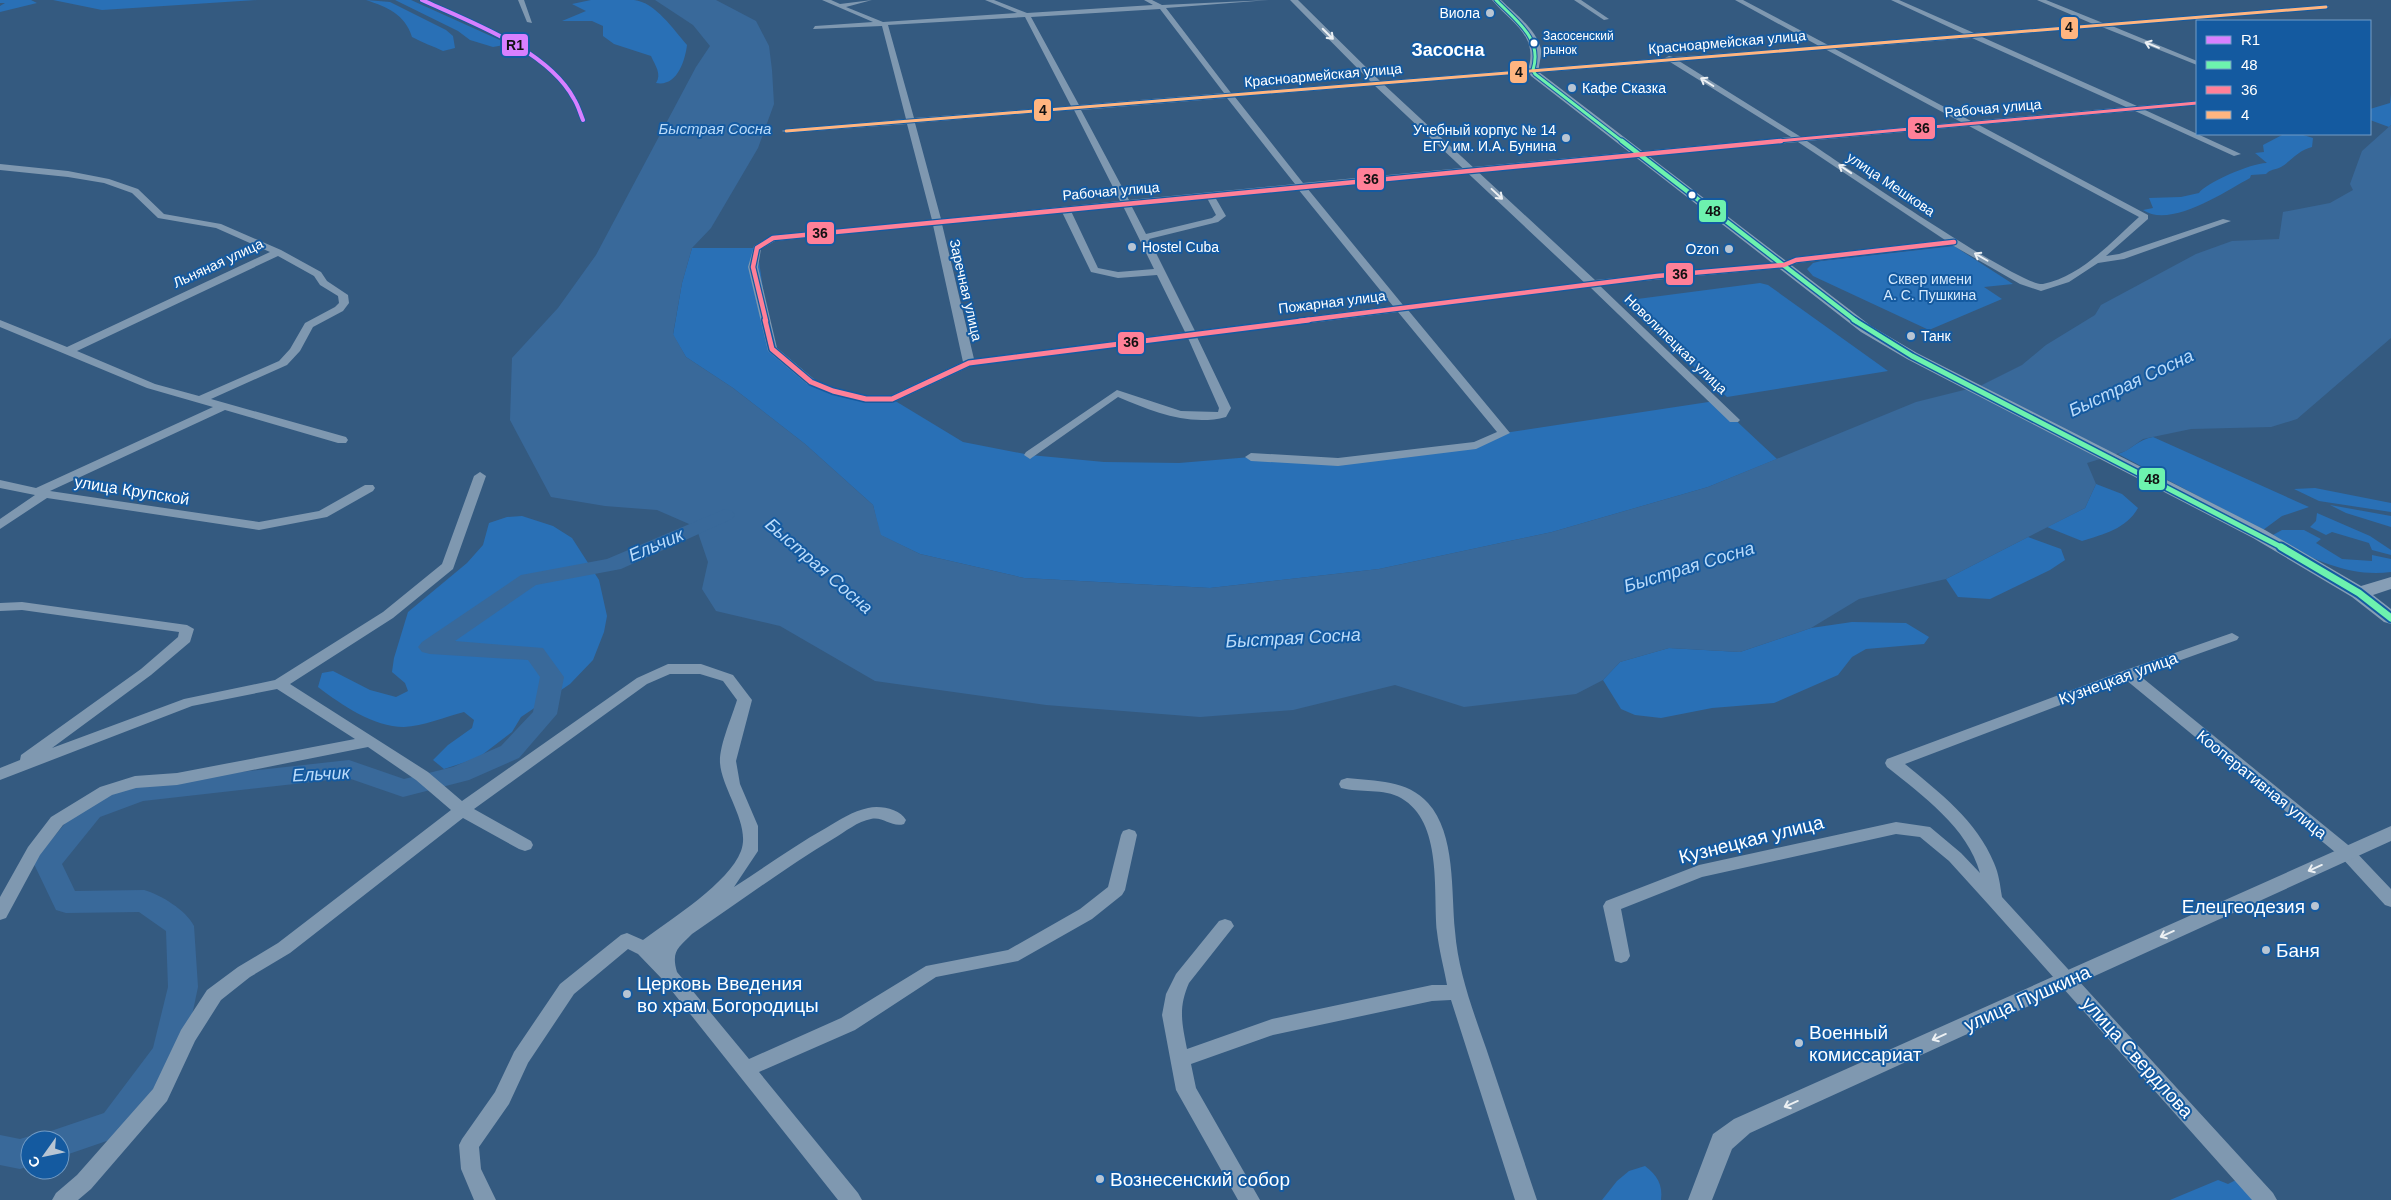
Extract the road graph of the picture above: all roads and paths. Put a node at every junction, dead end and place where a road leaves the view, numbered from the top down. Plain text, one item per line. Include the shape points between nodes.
1 (520, 0) edge
2 (825, 0) edge
3 (869, 0) edge
4 (988, 0) edge
5 (1147, 0) edge
6 (1266, 0) edge
7 (1294, 0) edge
8 (1496, 0) edge
9 (1577, 0) edge
10 (1738, 0) edge
11 (1894, 0) edge
12 (2040, 0) edge
13 (840, 6) junction
14 (1162, 7) junction
15 (2326, 7) dead end
16 (1027, 15) junction
17 (1606, 19) dead end
18 (530, 22) dead end
19 (2101, 24) junction
20 (886, 26) junction
21 (815, 28) dead end
22 (1972, 35) junction
23 (1826, 46) junction
24 (1670, 58) junction
25 (2196, 63) edge
26 (1533, 70) junction
27 (1377, 83) junction
28 (1227, 95) junction
29 (2196, 104) edge
30 (1076, 108) junction
31 (2137, 109) junction
32 (910, 122) junction
33 (1971, 124) junction
34 (786, 131) dead end
35 (1799, 139) junction
36 (1642, 154) junction
37 (2237, 154) dead end
38 (0, 167) edge
39 (1470, 169) junction
40 (1303, 188) junction
41 (1210, 196) junction
42 (1127, 204) junction
43 (1066, 210) junction
44 (2226, 221) dead end
45 (937, 222) junction
46 (1142, 237) junction
47 (1954, 242) junction
48 (278, 252) junction
49 (2094, 262) junction
50 (1784, 265) junction
51 (1158, 272) junction
52 (1592, 284) junction
53 (1399, 308) junction
54 (0, 323) edge
55 (1192, 335) junction
56 (66, 352) junction
57 (969, 363) junction
58 (892, 399) joint
59 (200, 400) junction
60 (223, 407) junction
61 (1734, 420) dead end
62 (342, 440) dead end
63 (1030, 455) dead end
64 (1251, 457) dead end
65 (480, 476) dead end
66 (0, 484) edge
67 (369, 488) dead end
68 (41, 493) junction
69 (0, 525) edge
70 (2391, 583) edge
71 (2359, 593) junction
72 (0, 607) edge
73 (2391, 618) edge
74 (2232, 638) dead end
75 (2128, 674) junction
76 (279, 684) junction
77 (370, 741) junction
78 (7, 771) edge
79 (1347, 784) dead end
80 (462, 810) junction
81 (898, 820) dead end
82 (1924, 831) joint
83 (2391, 833) edge
84 (1129, 835) dead end
85 (524, 845) dead end
86 (2346, 853) junction
87 (1994, 899) junction
88 (2391, 900) edge
89 (0, 913) edge
90 (1225, 926) dead end
91 (644, 949) junction
92 (1621, 956) dead end
93 (670, 976) junction
94 (2068, 979) junction
95 (1458, 992) junction
96 (1179, 1060) junction
97 (746, 1069) junction
98 (1710, 1174) junction
99 (63, 1200) edge
100 (485, 1200) edge
101 (851, 1200) edge
102 (1249, 1200) edge
103 (1526, 1200) edge
104 (1700, 1200) edge
105 (1709, 1200) edge
106 (2266, 1200) edge

1 - 18 street
2 - 13 street
3 - 13 street
4 - 16 street
5 - 14 street
6 - 14 street
7 -> 27 street, Новолипецкая улица
8 - 26 main road via 1532,37 1537,63
9 - 17 street
10 - 23 street
11 - 22 street
12 - 19 street
13 - 20 street
14 - 16 street
14 - 28 street
15 - 19 street, Красноармейская улица
16 - 20 street
16 - 30 street
19 - 22 street, Красноармейская улица
25 -> 19 street
20 - 21 street
20 - 32 street, Заречная улица
22 - 23 street, Красноармейская улица
22 - 31 street
23 - 24 street, Красноармейская улица
23 - 33 street
24 - 26 street, Красноармейская улица
35 -> 24 street, улица Мешкова
26 - 27 street, Красноармейская улица
26 - 36 main road
27 - 28 street, Красноармейская улица
27 - 39 street, Новолипецкая улица
28 - 30 street, Красноармейская улица
28 - 40 street
29 - 31 street, Рабочая улица
30 - 32 street, Красноармейская улица
30 - 42 street
31 - 33 street, Рабочая улица
31 - 37 street
32 - 34 street, Красноармейская улица
32 - 45 street, Заречная улица
33 - 35 street, Рабочая улица
33 - 49 street via 2145,217
35 - 36 street, Рабочая улица
47 -> 35 street, улица Мешкова
36 - 39 street, Рабочая улица
36 - 50 main road
38 - 48 street, Льняная улица via 106,181 134,191 161,216 218,226
39 - 40 street, Рабочая улица
39 -> 52 street, Новолипецкая улица
40 - 41 street, Рабочая улица
40 - 53 street
41 - 42 street, Рабочая улица
41 - 46 street via 1221,216 1215,220
42 - 43 street, Рабочая улица
42 - 46 street
43 - 45 street, Рабочая улица
43 - 51 street via 1094,270 1119,275
44 - 49 street via 2120,257
45 - 57 street, Заречная улица
45 - 58 street, Рабочая улица via 773,238 757,248 753,267 772,349 811,382 866,399
46 - 51 street
49 -> 47 street, улица Мешкова via 2066,280 2042,288 2023,282
47 - 50 street via 1796,260
48 - 56 street, Льняная улица
48 - 59 street via 318,274 324,283 343,294 344,303 309,326 295,351 282,363
50 - 52 street, Пожарная улица
50 - 71 main road via 1859,324 1912,356 2251,530
51 - 55 street
52 - 53 street, Пожарная улица
52 - 61 street, Новолипецкая улица
53 - 55 street, Пожарная улица
53 - 64 street via 1504,433 1476,445 1338,462
54 - 56 street
55 - 57 street, Пожарная улица
55 - 63 street via 1225,408 1222,415 1186,416 1158,410 1117,393
56 - 59 street via 151,386
57 - 58 street, Пожарная улица
59 - 60 street
60 - 62 street
60 - 68 street
65 - 76 street via 448,566 388,615
66 - 68 street, улица Крупской
67 - 68 street, улица Крупской via 323,514 259,526
68 - 69 street
70 - 71 main road
71 - 73 main road
72 - 78 street via 22,606 187,629 185,639 146,672
74 - 75 street, Кузнецкая улица
75 - 86 street, Кооперативная улица
75 - 87 street, Кузнецкая улица via 1893,763 1929,791 1973,839 1984,859
76 - 77 street
76 - 78 street via 189,702
77 - 80 street via 422,776
77 - 89 street via 177,779 135,782 106,792 56,822 34,851
79 - 95 street via 1392,788 1407,794 1423,807 1436,831 1443,872 1446,933
80 - 85 street
80 - 91 street via 642,681 668,669 701,669 728,678 745,700 728,761 732,784 750,826 750,851 730,882
80 - 99 street via 284,948 214,995 188,1036 160,1095 84,1182
81 - 93 street via 869,813 852,820 714,908 669,946 664,958
82 - 87 street, улица Свердлова
82 - 92 street, Кузнецкая улица via 1896,828 1699,870 1612,906
83 - 86 street, улица Пушкина
84 - 97 street via 1116,890 1055,933 1012,956 932,971 848,1024
86 - 88 street, Кооперативная улица
86 -> 94 street, улица Пушкина
87 - 94 street, улица Свердлова
90 - 96 street via 1194,962 1175,994 1171,1015
91 - 93 street
91 - 100 street via 627,940 567,989 521,1058 502,1098 469,1145 471,1169
93 - 97 street
94 -> 98 street, улица Пушкина via 1742,1126 1722,1142
94 - 106 street, улица Свердлова
95 - 96 street via 1432,993 1272,1027
95 - 103 street
96 - 102 street via 1186,1090
97 - 101 street
98 - 104 street, улица Пушкина
98 - 105 street

